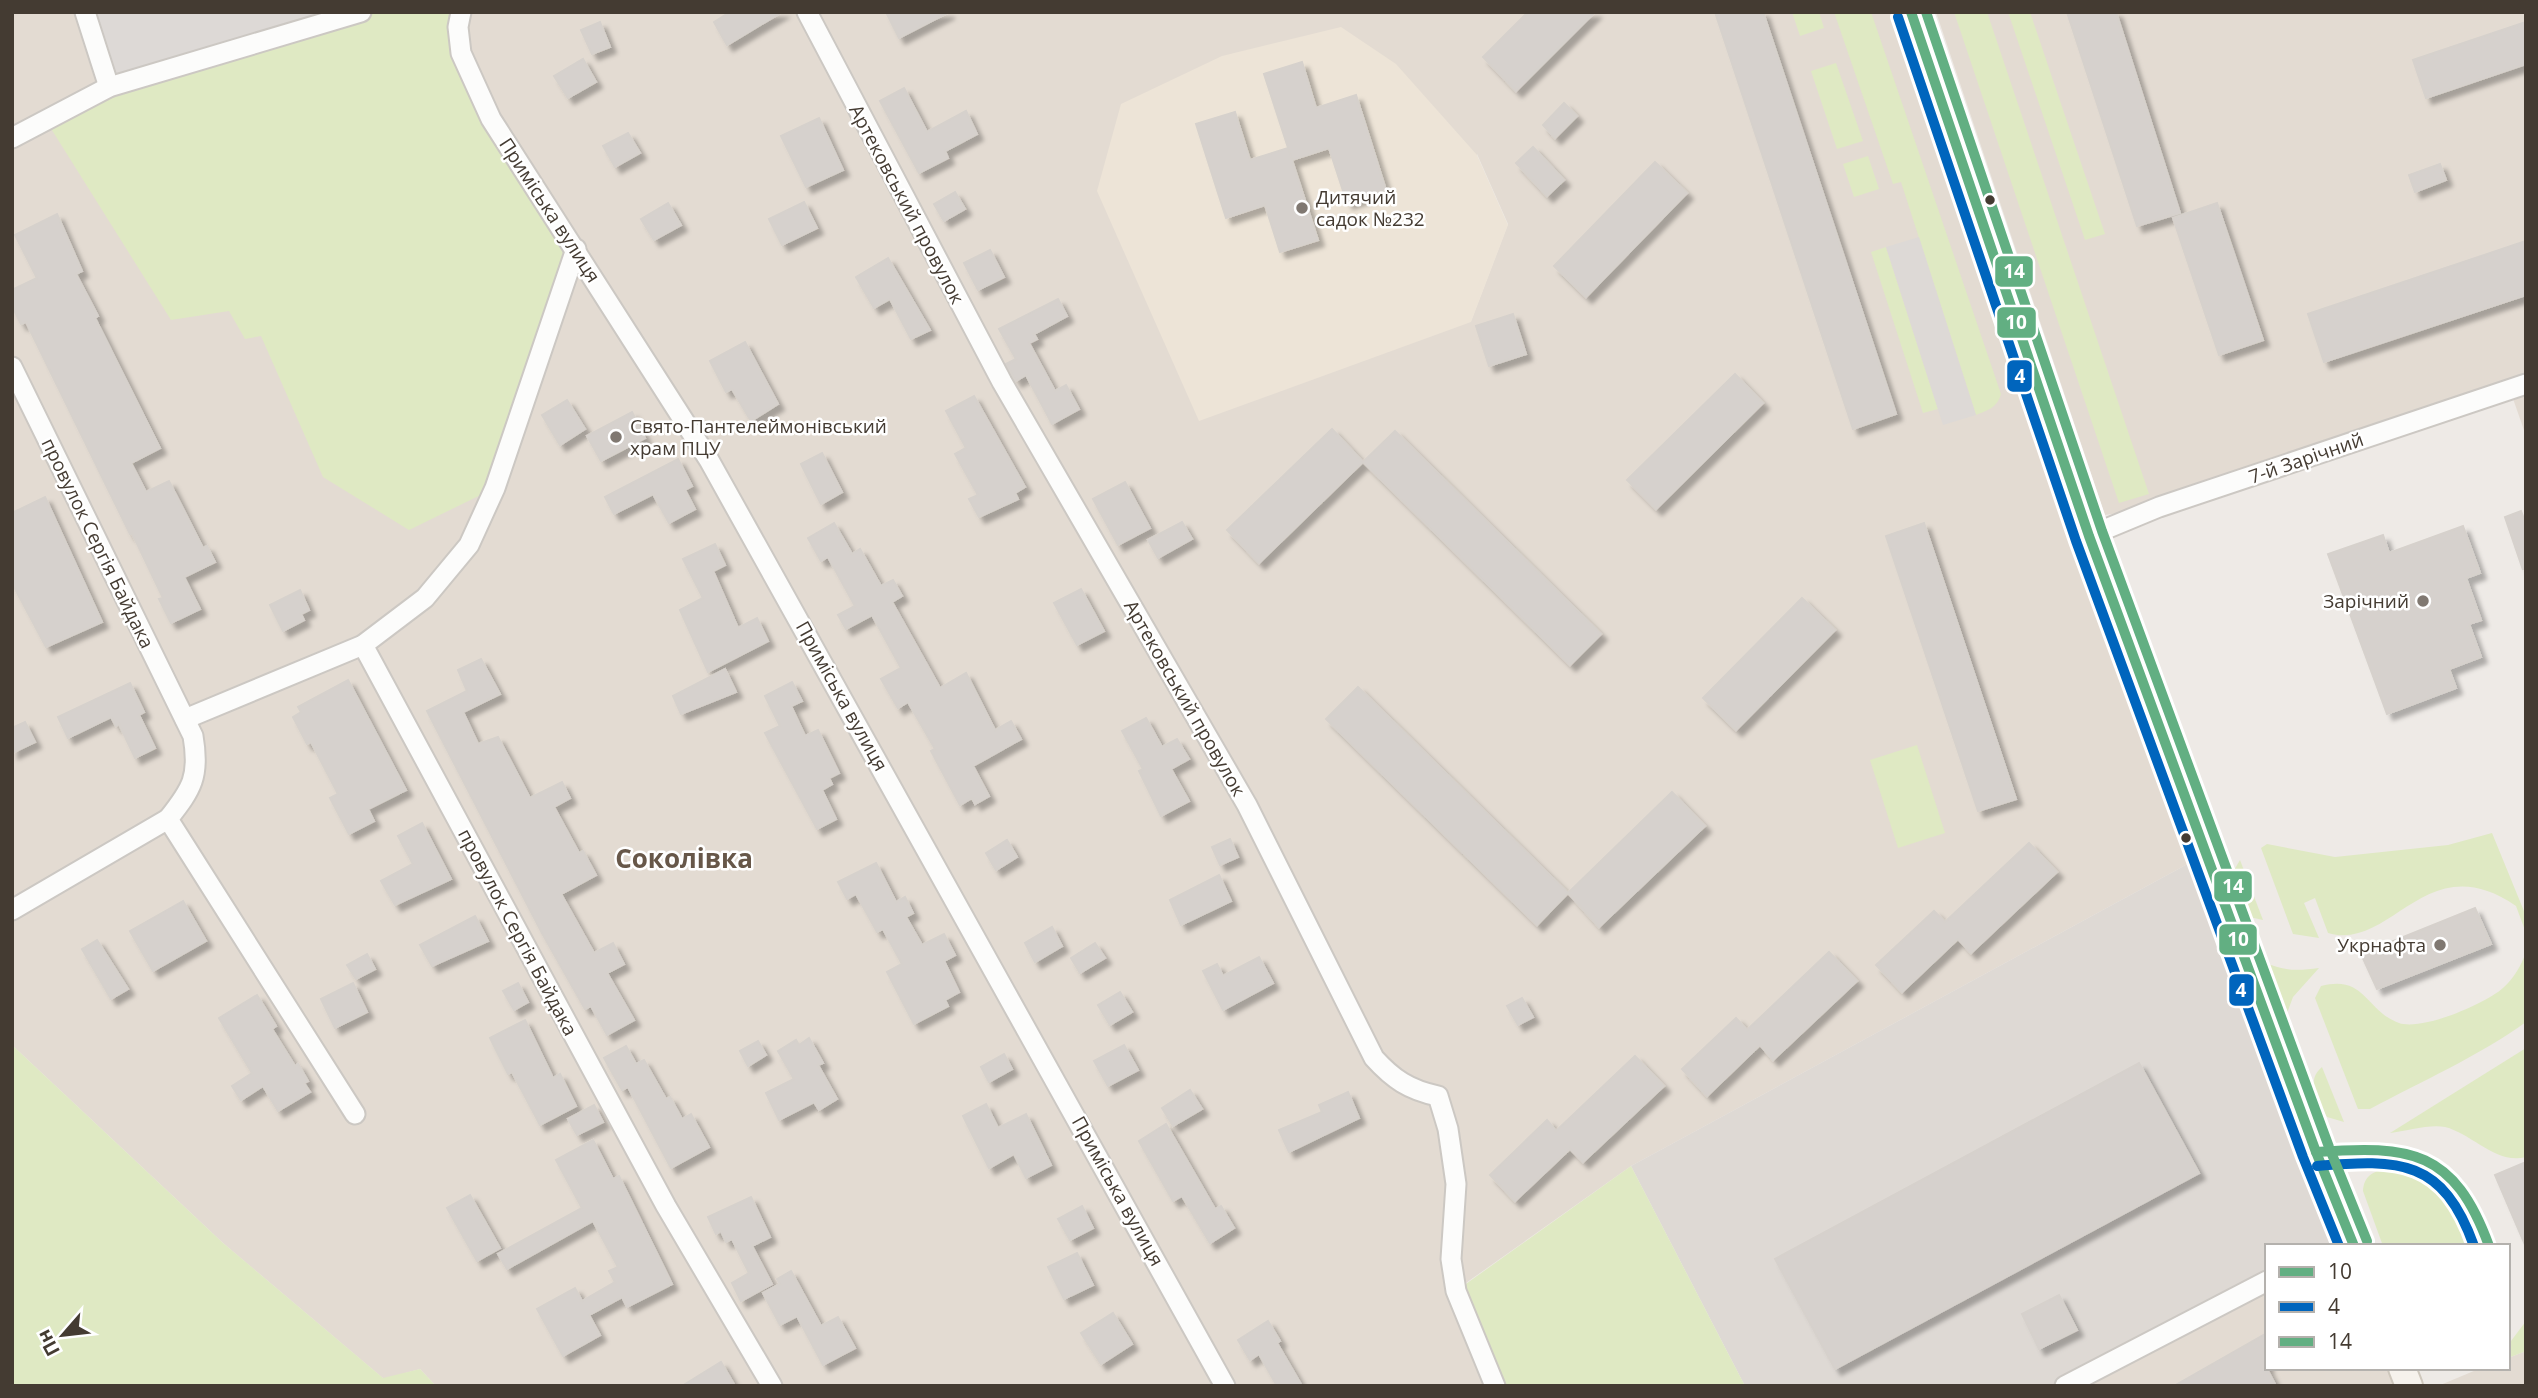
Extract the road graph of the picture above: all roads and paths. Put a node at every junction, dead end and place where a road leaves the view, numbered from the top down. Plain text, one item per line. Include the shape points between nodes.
1 (85, 12) edge
2 (361, 12) edge
3 (461, 12) edge
4 (807, 12) edge
5 (1911, 12) edge
6 (109, 88) junction
7 (12, 138) edge
8 (576, 248) junction
9 (12, 367) edge
10 (2526, 384) edge
11 (2089, 536) junction
12 (363, 645) junction
13 (185, 719) junction
14 (168, 820) junction
15 (12, 910) edge
16 (355, 1114) dead end
17 (2350, 1244) edge
18 (2265, 1282) edge
19 (772, 1386) edge
20 (1225, 1386) edge
21 (1496, 1386) edge
22 (2065, 1386) edge

1 - 6 street
2 - 6 street
3 - 8 street, Приміська вулиця via 461,53 473,86
4 - 21 street, Артековський провулок via 1002,382 1247,805 1374,1058 1392,1078 1438,1096 1456,1184 1451,1259 1456,1291
5 - 11 main road
6 - 7 street
8 - 12 street via 495,488 469,545 425,598
8 - 20 street, Приміська вулиця via 709,460
9 - 13 street, провулок Сергія Байдака
10 - 11 street, 7-й Зарічний via 2159,507
11 - 17 main road
12 - 13 street
12 - 19 street, провулок Сергія Байдака via 666,1206
13 - 14 street, провулок Сергія Байдака via 195,747 195,776 190,793
14 - 15 street
14 - 16 street
18 - 22 street

